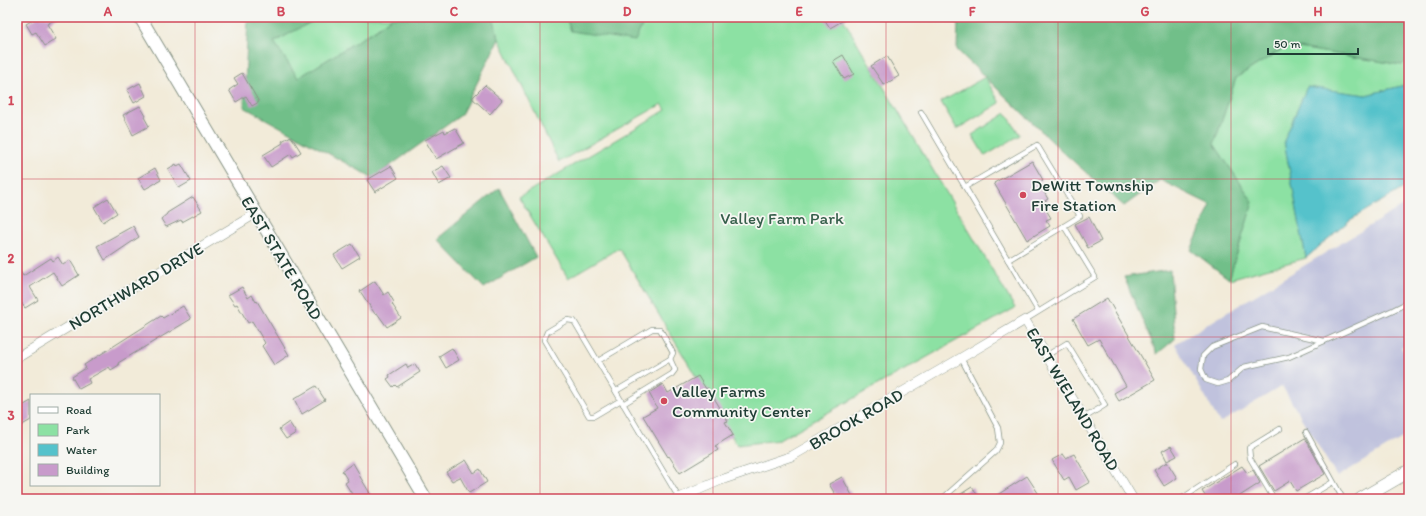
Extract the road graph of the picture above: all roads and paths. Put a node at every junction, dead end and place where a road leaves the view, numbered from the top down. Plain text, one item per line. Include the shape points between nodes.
1 (140, 17) edge
2 (921, 112) dead end
3 (965, 187) junction
4 (256, 214) junction
5 (1064, 226) junction
6 (1008, 260) junction
7 (1409, 302) edge
8 (1038, 311) junction
9 (1025, 320) junction
10 (1324, 341) junction
11 (1046, 356) junction
12 (17, 358) edge
13 (961, 358) junction
14 (670, 359) junction
15 (598, 361) junction
16 (616, 392) junction
17 (622, 402) junction
18 (1084, 418) junction
19 (1280, 429) dead end
20 (1306, 432) dead end
21 (1235, 464) dead end
22 (1409, 471) edge
23 (1334, 482) junction
24 (1187, 497) edge
25 (426, 499) edge
26 (678, 499) edge
27 (942, 499) edge
28 (1133, 499) edge
29 (1181, 499) edge
30 (1274, 499) edge
31 (1304, 499) edge
32 (1343, 499) edge
33 (1362, 499) edge

1 - 4 street, EAST STATE ROAD
2 - 3 lane
3 - 5 lane via 1037,145 1080,216
3 - 6 lane
4 - 12 street, NORTHWARD DRIVE
4 - 25 street, EAST STATE ROAD
5 - 6 lane
5 - 8 lane via 1095,277
6 - 8 lane
7 - 10 lane
8 - 9 lane
9 - 11 street, EAST WIELAND ROAD
9 - 13 street, BROOK ROAD
10 - 10 lane via 1289,357 1244,367 1228,381 1218,384 1206,380 1201,369 1203,356 1212,347 1262,327
11 - 18 street, EAST WIELAND ROAD
11 - 18 lane via 1067,343 1071,349 1105,405
13 - 26 street, BROOK ROAD via 792,456 721,480
13 - 27 lane via 996,422 1000,443 996,451
14 - 15 lane via 673,353 660,329 652,329
14 - 16 lane
14 - 17 lane via 675,370 672,374
15 - 16 lane
15 - 17 lane via 574,321 567,320 547,332 544,340 589,416
16 - 17 lane
17 - 26 lane
18 - 28 street, EAST WIELAND ROAD
19 - 30 lane via 1249,448 1250,458
20 - 23 lane
21 - 24 lane
22 - 33 main road
23 - 31 lane
23 - 32 lane
24 - 29 lane

